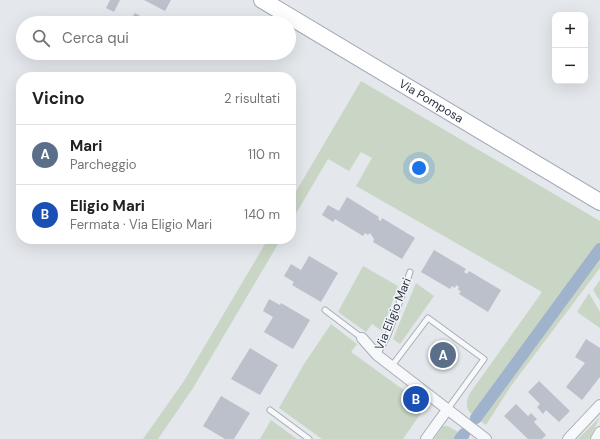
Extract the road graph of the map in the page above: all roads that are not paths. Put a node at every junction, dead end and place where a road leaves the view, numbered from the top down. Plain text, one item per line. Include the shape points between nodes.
1 (262, 0) edge
2 (289, 16) edge
3 (296, 20) edge
4 (600, 202) edge
5 (410, 272) dead end
6 (326, 310) dead end
7 (362, 338) joint
8 (376, 355) junction
9 (391, 367) junction
10 (600, 405) edge
11 (270, 410) dead end
12 (447, 410) junction
13 (600, 432) edge
14 (309, 439) edge
15 (426, 439) edge
16 (486, 439) edge
17 (568, 439) edge
18 (596, 439) edge

1 - 2 main road, Via Pomposa
3 - 4 main road, Via Pomposa
5 - 8 lane, Via Eligio Mari via 388,335
6 - 7 lane
7 - 8 street, Via Eligio Mari
8 - 9 street, Via Eligio Mari
9 - 12 street, Via Eligio Mari
9 - 12 lane via 428,318 484,359
10 - 17 street
11 - 14 lane
12 - 15 street
12 - 16 street, Via Eligio Mari
13 - 18 street

